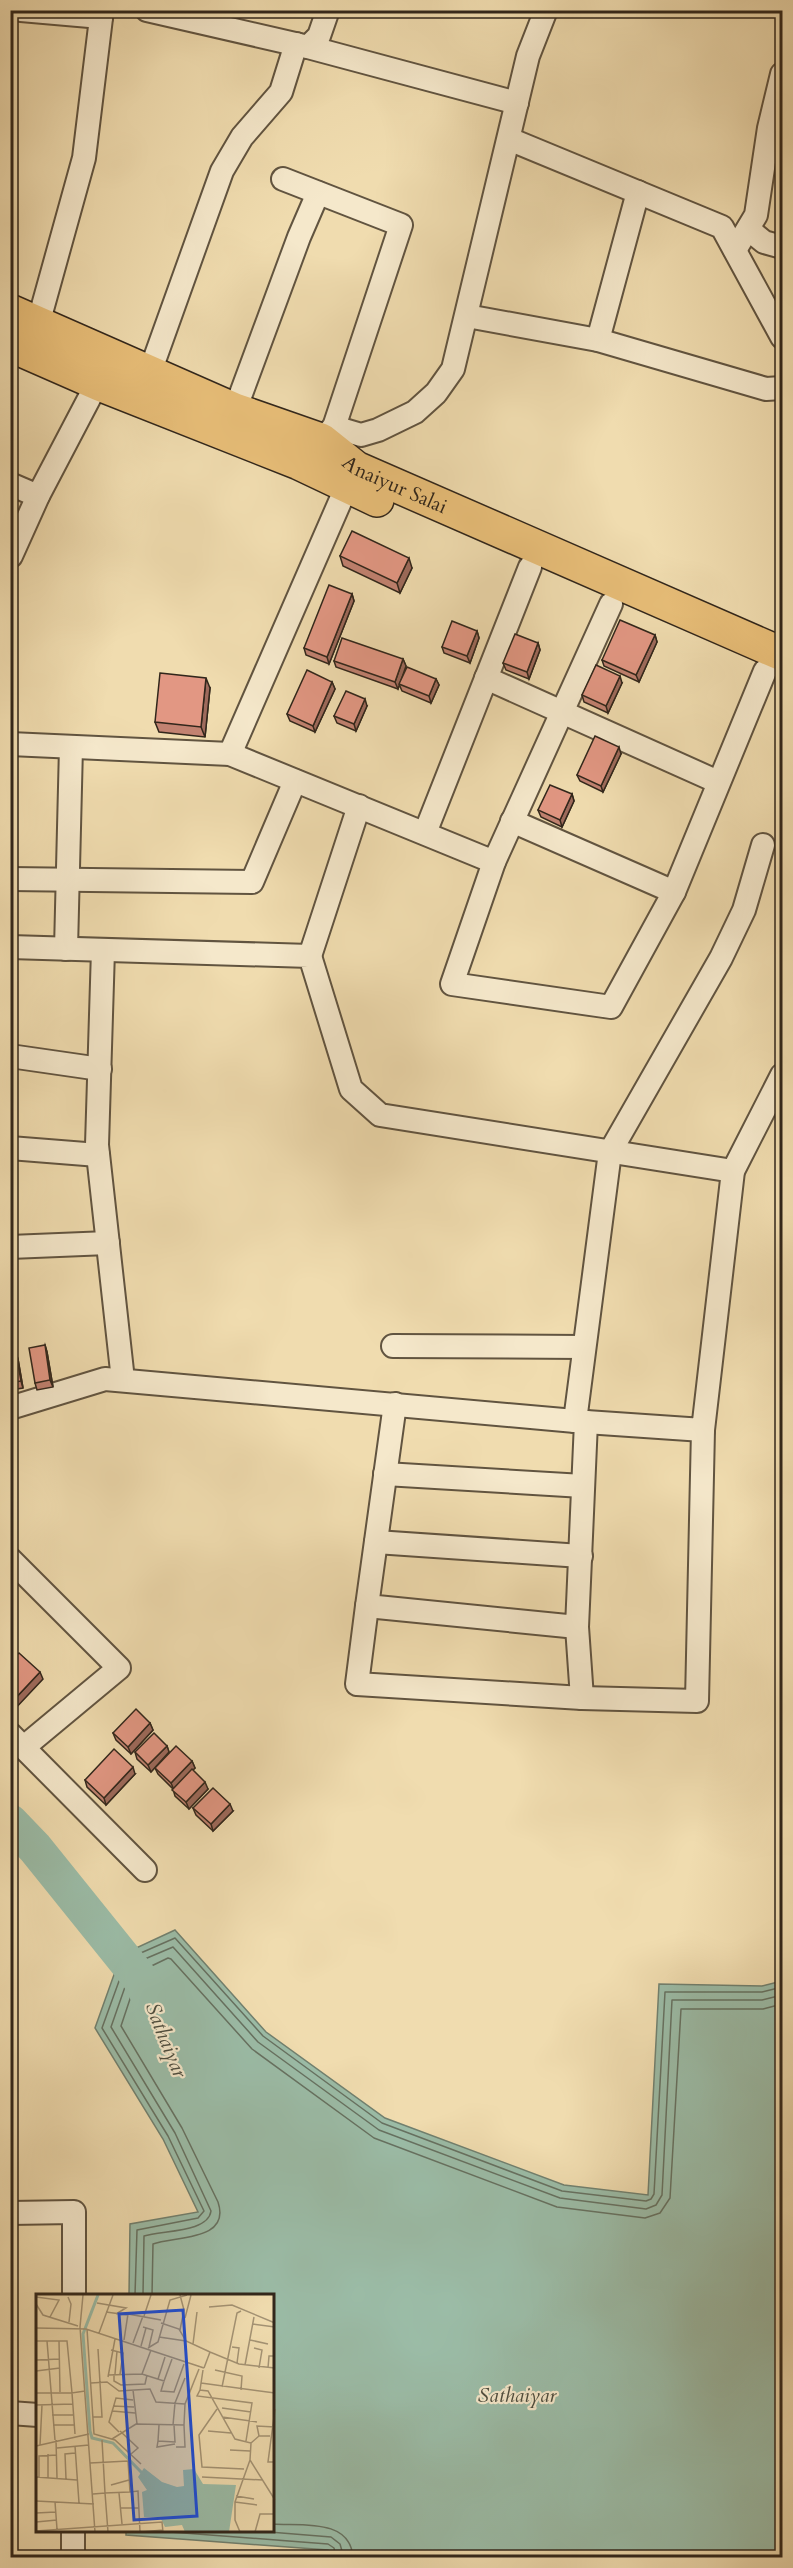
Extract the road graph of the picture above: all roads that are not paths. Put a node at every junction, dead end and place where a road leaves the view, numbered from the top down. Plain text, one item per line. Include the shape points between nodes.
1 (21, 10) edge
2 (147, 10) edge
3 (328, 10) edge
4 (546, 10) edge
5 (101, 14) edge
6 (302, 45) junction
7 (783, 74) edge
8 (517, 102) junction
9 (779, 106) edge
10 (509, 139) junction
11 (283, 179) dead end
12 (638, 192) junction
13 (318, 193) junction
14 (748, 229) junction
15 (783, 247) edge
16 (735, 250) junction
17 (467, 316) junction
18 (24, 318) edge
19 (783, 336) edge
20 (598, 340) junction
21 (10, 345) edge
22 (110, 354) junction
23 (150, 372) junction
24 (99, 384) junction
25 (783, 388) edge
26 (235, 410) junction
27 (327, 433) junction
28 (351, 478) junction
29 (10, 484) edge
30 (38, 496) junction
31 (11, 556) edge
32 (530, 567) junction
33 (610, 604) junction
34 (777, 668) edge
35 (486, 678) junction
36 (561, 711) junction
37 (10, 744) edge
38 (71, 747) junction
39 (230, 754) junction
40 (295, 780) junction
41 (718, 782) junction
42 (359, 806) junction
43 (512, 821) junction
44 (425, 833) junction
45 (763, 845) dead end
46 (494, 862) junction
47 (10, 879) edge
48 (66, 879) junction
49 (674, 892) junction
50 (10, 947) edge
51 (66, 949) junction
52 (103, 950) junction
53 (310, 956) junction
54 (10, 1056) edge
55 (100, 1069) junction
56 (783, 1075) edge
57 (10, 1148) edge
58 (610, 1152) junction
59 (98, 1155) junction
60 (733, 1172) junction
61 (108, 1243) junction
62 (10, 1246) edge
63 (393, 1346) dead end
64 (584, 1347) junction
65 (123, 1380) junction
66 (395, 1404) junction
67 (10, 1408) edge
68 (580, 1422) junction
69 (702, 1430) junction
70 (385, 1474) junction
71 (584, 1486) junction
72 (376, 1542) junction
73 (580, 1556) junction
74 (10, 1559) edge
75 (367, 1606) junction
76 (578, 1628) junction
77 (582, 1698) junction
78 (17, 1741) edge
79 (145, 1870) dead end
80 (10, 2213) edge
81 (74, 2294) edge
82 (10, 2413) edge
83 (36, 2415) edge
84 (73, 2532) edge
85 (73, 2558) edge

1 - 5 street
2 - 6 street
3 - 6 street via 319,36
4 - 8 street via 528,56
5 - 18 street via 84,158
6 - 8 street
6 - 23 street via 281,92 242,137 222,171
7 - 9 street
8 - 10 street
9 - 14 street via 769,128 756,215
10 - 12 street
10 - 17 street
11 - 13 street
12 - 16 street via 722,227
12 - 20 street
13 - 26 street
13 - 27 street via 401,225
14 - 15 street via 764,242
14 - 16 street
16 - 19 street
17 - 20 street
17 - 27 street via 453,369 436,393 415,412 361,435
18 - 22 main road, Anaiyur Salai
20 - 25 street via 765,389
21 - 24 main road, Anaiyur Salai
22 - 23 main road, Anaiyur Salai
22 - 24 street
23 - 26 main road, Anaiyur Salai
24 - 28 main road, Anaiyur Salai via 298,463
24 - 30 street
26 - 27 main road, Anaiyur Salai
27 - 28 main road, Anaiyur Salai
28 - 32 main road, Anaiyur Salai
28 - 34 main road, Anaiyur Salai
28 - 39 street
29 - 30 street
30 - 31 street
32 - 33 main road, Anaiyur Salai
32 - 35 street
33 - 34 main road, Anaiyur Salai
33 - 36 street
34 - 41 street
35 - 36 street
35 - 44 street
36 - 41 street
36 - 43 street
37 - 38 street
38 - 39 street
38 - 48 street
39 - 40 street
40 - 42 street
40 - 48 street via 252,882
41 - 49 street
42 - 44 street
42 - 53 street
43 - 46 street
43 - 49 street
44 - 46 street
45 - 58 street via 744,910 722,958
46 - 49 street via 452,984 611,1007
47 - 48 street
48 - 51 street
50 - 51 street
51 - 52 street
52 - 53 street
52 - 55 street
53 - 58 street via 351,1089 380,1115
54 - 55 street
55 - 59 street
56 - 60 street
57 - 59 street
58 - 60 street
58 - 64 street
59 - 61 street
60 - 69 street
61 - 62 street
61 - 65 street
63 - 64 street
64 - 68 street
65 - 66 street
65 - 67 street via 105,1378
66 - 68 street
66 - 70 street
68 - 69 street
68 - 71 street
69 - 77 street via 697,1701
70 - 71 street
70 - 72 street
71 - 73 street
72 - 73 street
72 - 75 street
73 - 76 street
74 - 78 street via 119,1668
75 - 76 street
75 - 77 street via 357,1684
76 - 77 street
78 - 79 street
80 - 81 street via 74,2212
82 - 83 street
84 - 85 street

